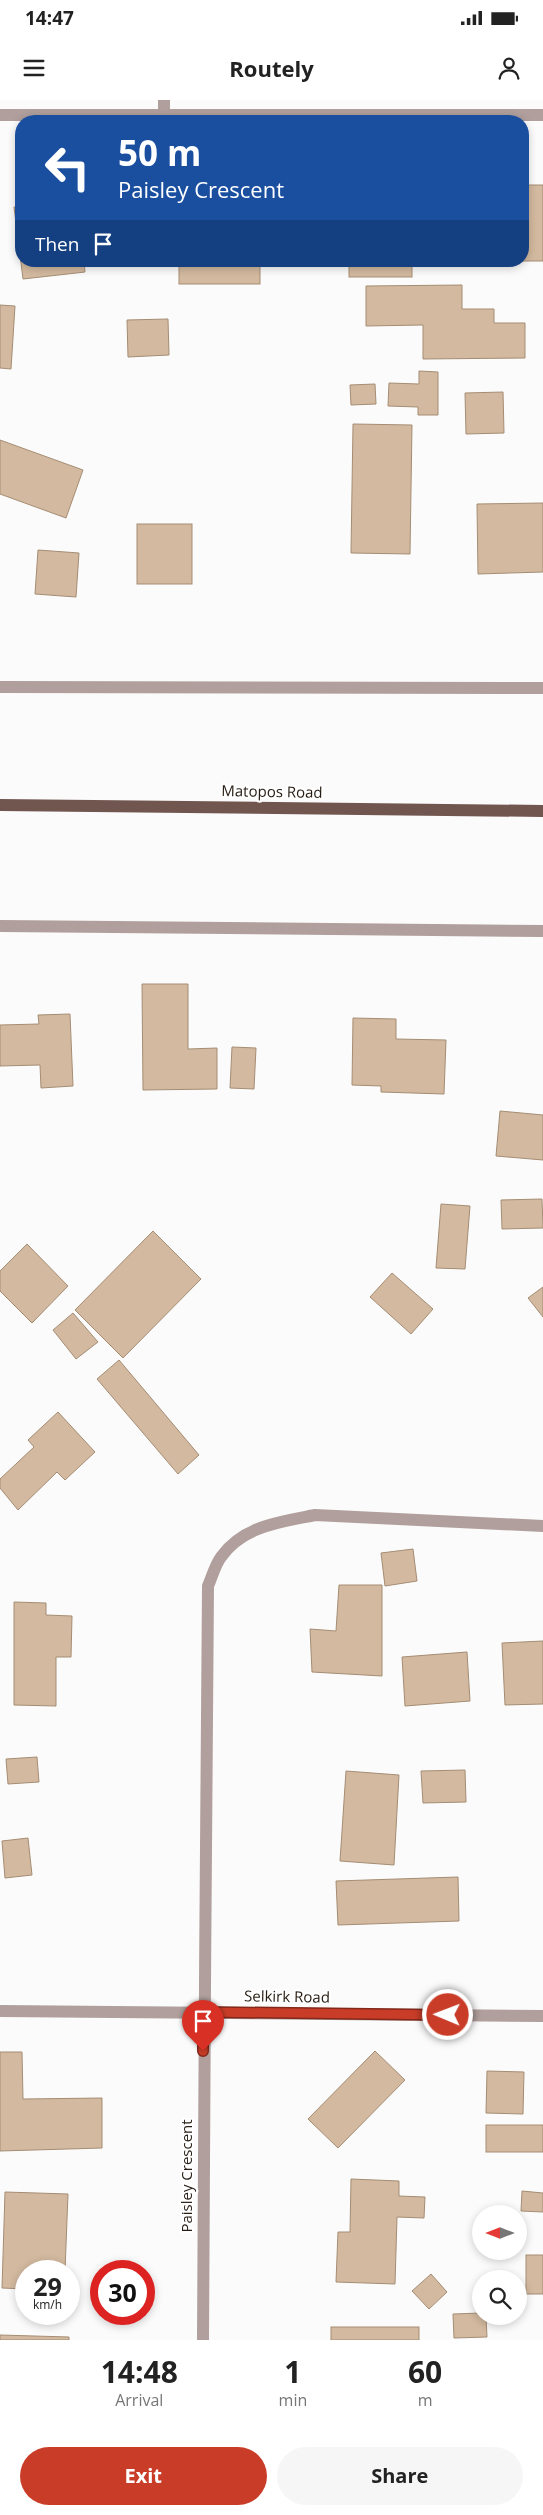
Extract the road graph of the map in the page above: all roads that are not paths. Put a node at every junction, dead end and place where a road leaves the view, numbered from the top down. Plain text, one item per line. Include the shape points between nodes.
1 (164, 100) edge
2 (164, 114) junction
3 (0, 115) edge
4 (543, 115) edge
5 (0, 687) edge
6 (543, 688) edge
7 (0, 805) edge
8 (543, 812) edge
9 (0, 926) edge
10 (543, 931) edge
11 (543, 1526) edge
12 (0, 2011) edge
13 (203, 2012) junction
14 (543, 2016) edge
15 (203, 2340) edge

1 - 2 street
2 - 3 street
2 - 4 street
5 - 6 street
7 - 8 main road, Matopos Road
9 - 10 street
11 - 13 street, Paisley Crescent via 315,1515 245,1533 221,1557 208,1586
12 - 13 street, Selkirk Road
13 - 14 street, Selkirk Road
13 - 15 street, Paisley Crescent

